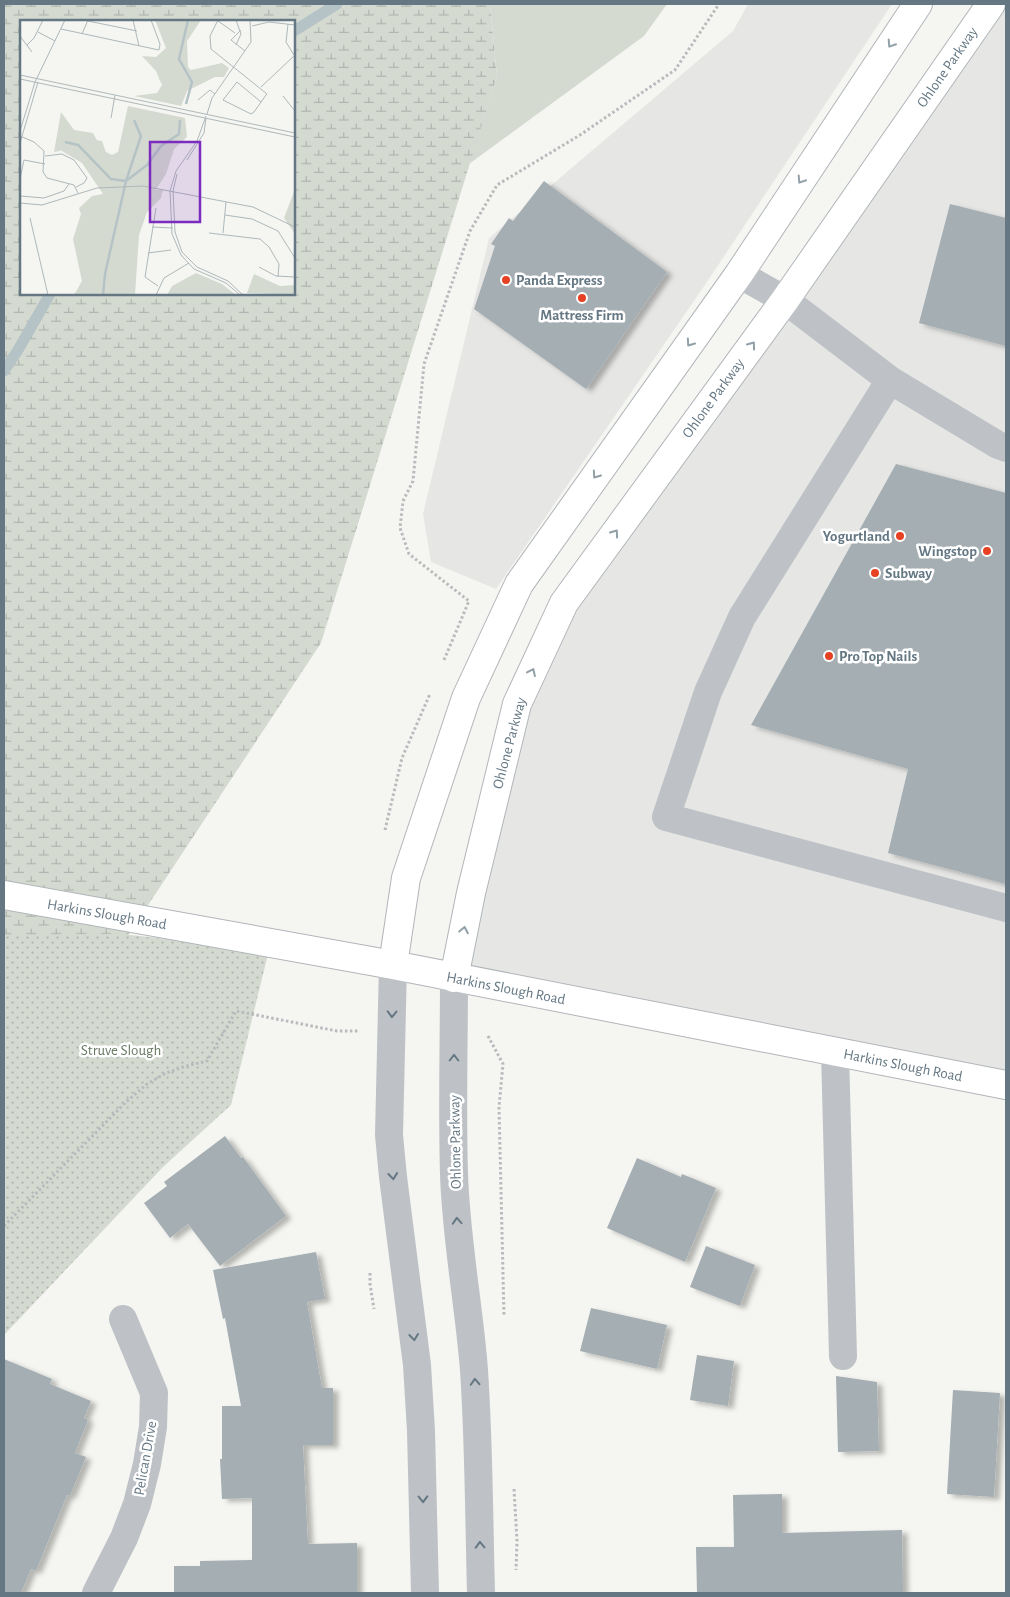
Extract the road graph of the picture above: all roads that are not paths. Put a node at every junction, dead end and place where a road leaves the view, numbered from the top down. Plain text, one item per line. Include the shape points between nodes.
1 (918, 4) edge
2 (991, 4) edge
3 (739, 274) junction
4 (785, 300) junction
5 (890, 380) junction
6 (1006, 448) edge
7 (4, 896) edge
8 (1006, 908) edge
9 (393, 965) junction
10 (454, 978) junction
11 (835, 1052) junction
12 (1006, 1086) edge
13 (123, 1319) dead end
14 (843, 1356) dead end
15 (96, 1593) edge
16 (425, 1593) edge
17 (481, 1593) edge

1 -> 3 main road
2 - 4 main road, Ohlone Parkway
3 - 4 street
3 -> 9 main road via 519,584 466,698 406,878
4 - 5 street
10 -> 4 main road, Ohlone Parkway via 517,704 564,602
5 - 6 street
5 - 8 street via 742,616 708,692 666,818
7 - 9 main road, Harkins Slough Road
9 - 10 main road, Harkins Slough Road
9 -> 16 street via 389,1135 417,1365
10 - 11 main road, Harkins Slough Road
17 -> 10 street, Ohlone Parkway via 474,1369 454,1175
11 - 12 main road, Harkins Slough Road
11 - 14 street
13 - 15 street, Pelican Drive via 154,1393 153,1427 136,1504 124,1538

